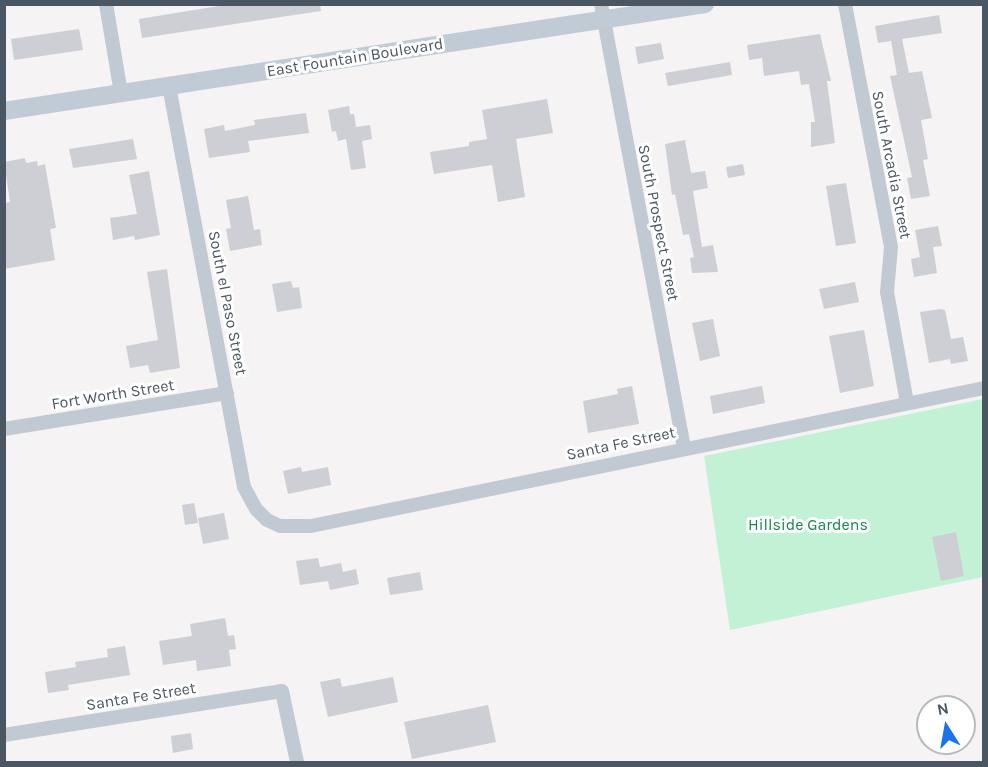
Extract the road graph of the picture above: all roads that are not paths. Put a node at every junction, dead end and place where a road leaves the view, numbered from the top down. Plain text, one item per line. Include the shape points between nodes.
1 (106, 4) edge
2 (705, 4) edge
3 (845, 4) edge
4 (602, 12) edge
5 (169, 86) junction
6 (121, 93) junction
7 (4, 111) edge
8 (984, 388) edge
9 (227, 393) junction
10 (907, 403) junction
11 (4, 429) edge
12 (684, 448) junction
13 (267, 520) joint
14 (4, 735) edge
15 (297, 762) edge

1 - 6 street
2 - 4 main road, East Fountain Boulevard
3 - 10 street, South Arcadia Street via 891,247 887,292
4 - 5 main road, East Fountain Boulevard
4 - 12 street, South Prospect Street
5 - 6 main road, East Fountain Boulevard
5 - 9 street, South el Paso Street
6 - 7 main road, East Fountain Boulevard
8 - 10 street, Santa Fe Street
9 - 11 street, Fort Worth Street
9 - 13 street, South el Paso Street via 244,487 252,504
10 - 12 street, Santa Fe Street
12 - 13 street, Santa Fe Street via 311,526 280,526
14 - 15 street, Santa Fe Street via 282,691

